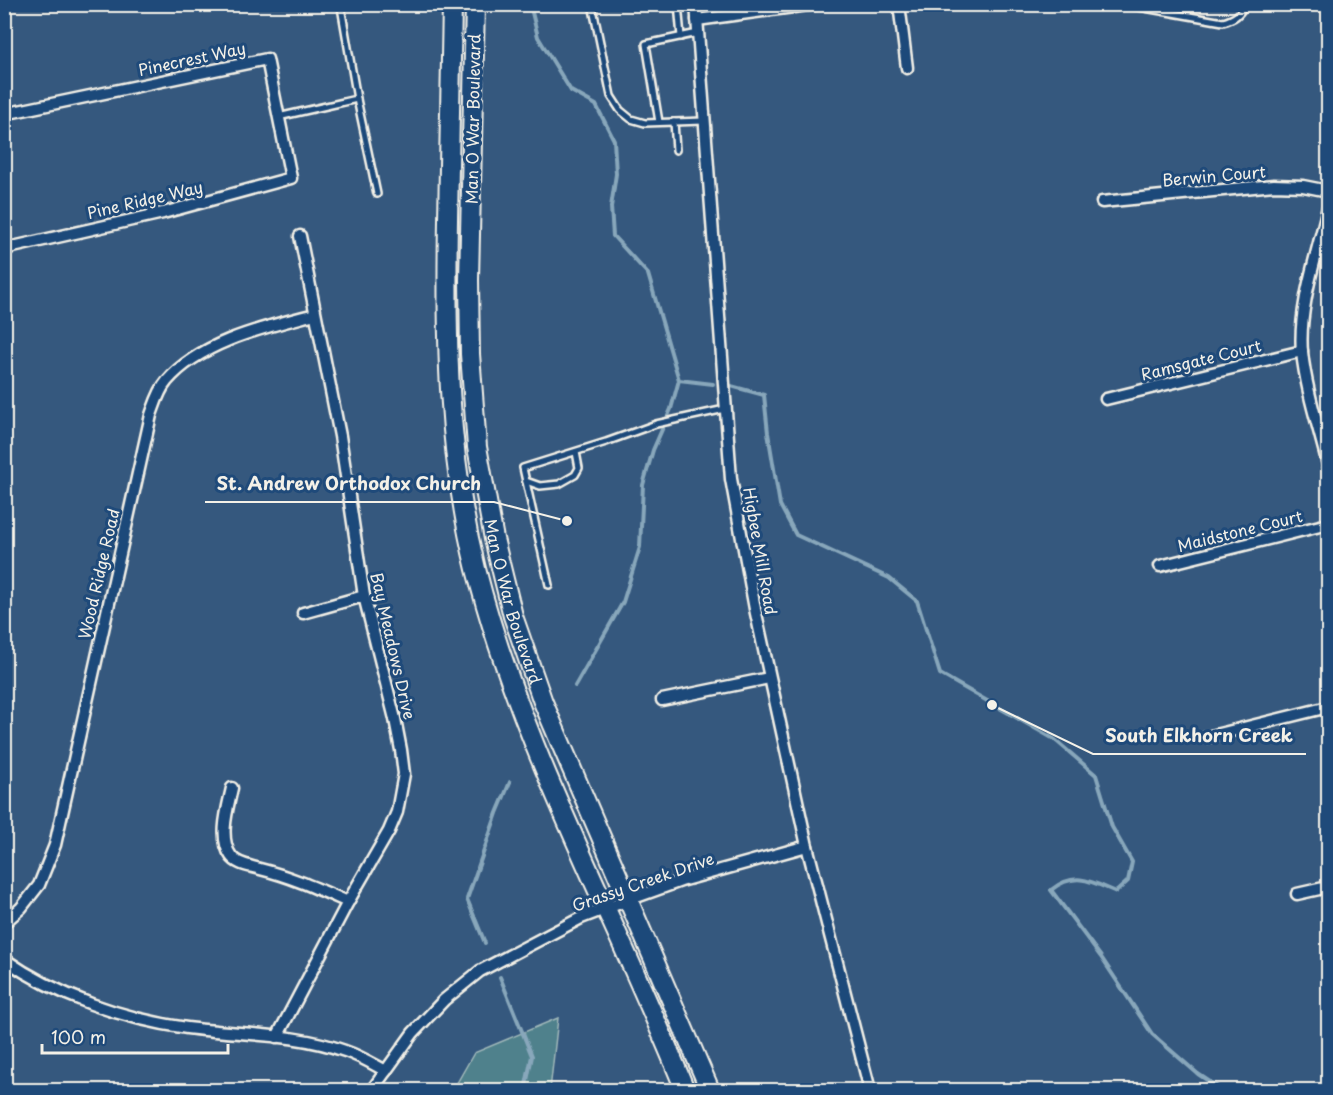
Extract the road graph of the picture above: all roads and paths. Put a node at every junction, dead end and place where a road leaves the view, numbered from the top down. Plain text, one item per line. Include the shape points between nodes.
1 (452, 4) edge
2 (476, 4) edge
3 (592, 4) edge
4 (678, 4) edge
5 (696, 4) edge
6 (816, 4) edge
7 (899, 4) edge
8 (1122, 4) edge
9 (1245, 4) edge
10 (341, 7) dead end
11 (697, 20) junction
12 (698, 33) junction
13 (681, 37) junction
14 (907, 68) dead end
15 (357, 99) junction
16 (4, 114) edge
17 (278, 117) junction
18 (704, 121) junction
19 (659, 122) junction
20 (674, 122) junction
21 (676, 150) dead end
22 (291, 178) joint
23 (1329, 191) edge
24 (377, 194) dead end
25 (1102, 202) dead end
26 (1329, 207) edge
27 (300, 236) dead end
28 (4, 249) edge
29 (315, 314) junction
30 (1302, 351) junction
31 (1106, 399) dead end
32 (724, 409) junction
33 (576, 452) junction
34 (1329, 465) edge
35 (526, 481) junction
36 (1329, 524) edge
37 (1160, 566) dead end
38 (549, 585) dead end
39 (364, 596) junction
40 (303, 613) dead end
41 (769, 678) junction
42 (662, 700) dead end
43 (1329, 707) edge
44 (1207, 737) dead end
45 (232, 788) dead end
46 (807, 846) junction
47 (1329, 886) edge
48 (1297, 894) dead end
49 (628, 900) junction
50 (348, 902) junction
51 (606, 909) junction
52 (4, 923) edge
53 (4, 959) edge
54 (277, 1037) junction
55 (386, 1071) junction
56 (372, 1090) edge
57 (685, 1090) edge
58 (710, 1090) edge
59 (870, 1090) edge

1 - 51 main road, Man O War Boulevard via 446,304 447,370 458,476 474,559 499,647 543,763
2 - 49 main road, Man O War Boulevard via 470,354 483,485 502,576 528,662
3 - 19 lane via 611,96 631,119
4 - 13 lane
5 - 11 street, Higbee Mill Road
6 - 11 street
7 - 14 street
8 - 9 lane via 1223,22 1234,19
10 - 15 lane
11 - 12 street, Higbee Mill Road
12 - 13 lane
12 - 18 street, Higbee Mill Road
13 - 19 lane via 646,44
15 - 17 lane
15 - 24 lane
16 - 17 street, Pinecrest Way via 267,59
17 - 22 street, Pinecrest Way
18 - 20 lane
18 - 32 street, Higbee Mill Road
19 - 20 lane
20 - 21 lane
22 - 28 street, Pine Ridge Way via 163,213
23 - 25 street, Berwin Court via 1274,185
26 - 30 street via 1302,323
27 - 29 street, Bay Meadows Drive
29 - 39 street, Bay Meadows Drive via 340,436
29 - 52 street, Wood Ridge Road via 226,341 166,382 151,415 54,845 39,885
30 - 31 street, Ramsgate Court
30 - 34 street
32 - 33 lane via 656,424
32 - 41 street, Higbee Mill Road via 739,525
33 - 35 lane via 523,468
33 - 35 lane via 579,468 575,475 559,484 540,486
35 - 38 lane
36 - 37 street, Maidstone Court
39 - 40 street
39 - 50 street, Bay Meadows Drive via 395,720 404,774 389,831
41 - 42 street
41 - 46 street, Higbee Mill Road
43 - 44 street
45 - 50 street via 225,832 231,857 242,864 303,881
46 - 49 street, Grassy Creek Drive
46 - 59 street, Higbee Mill Road
47 - 48 street
49 - 51 street, Grassy Creek Drive
49 - 58 main road, Man O War Boulevard
50 - 54 street, Bay Meadows Drive
51 - 55 street, Grassy Creek Drive via 480,971 444,1000 413,1033
51 - 57 main road, Man O War Boulevard
53 - 54 street via 48,985 124,1015 187,1028
54 - 55 street via 346,1051
55 - 56 street, Grassy Creek Drive

